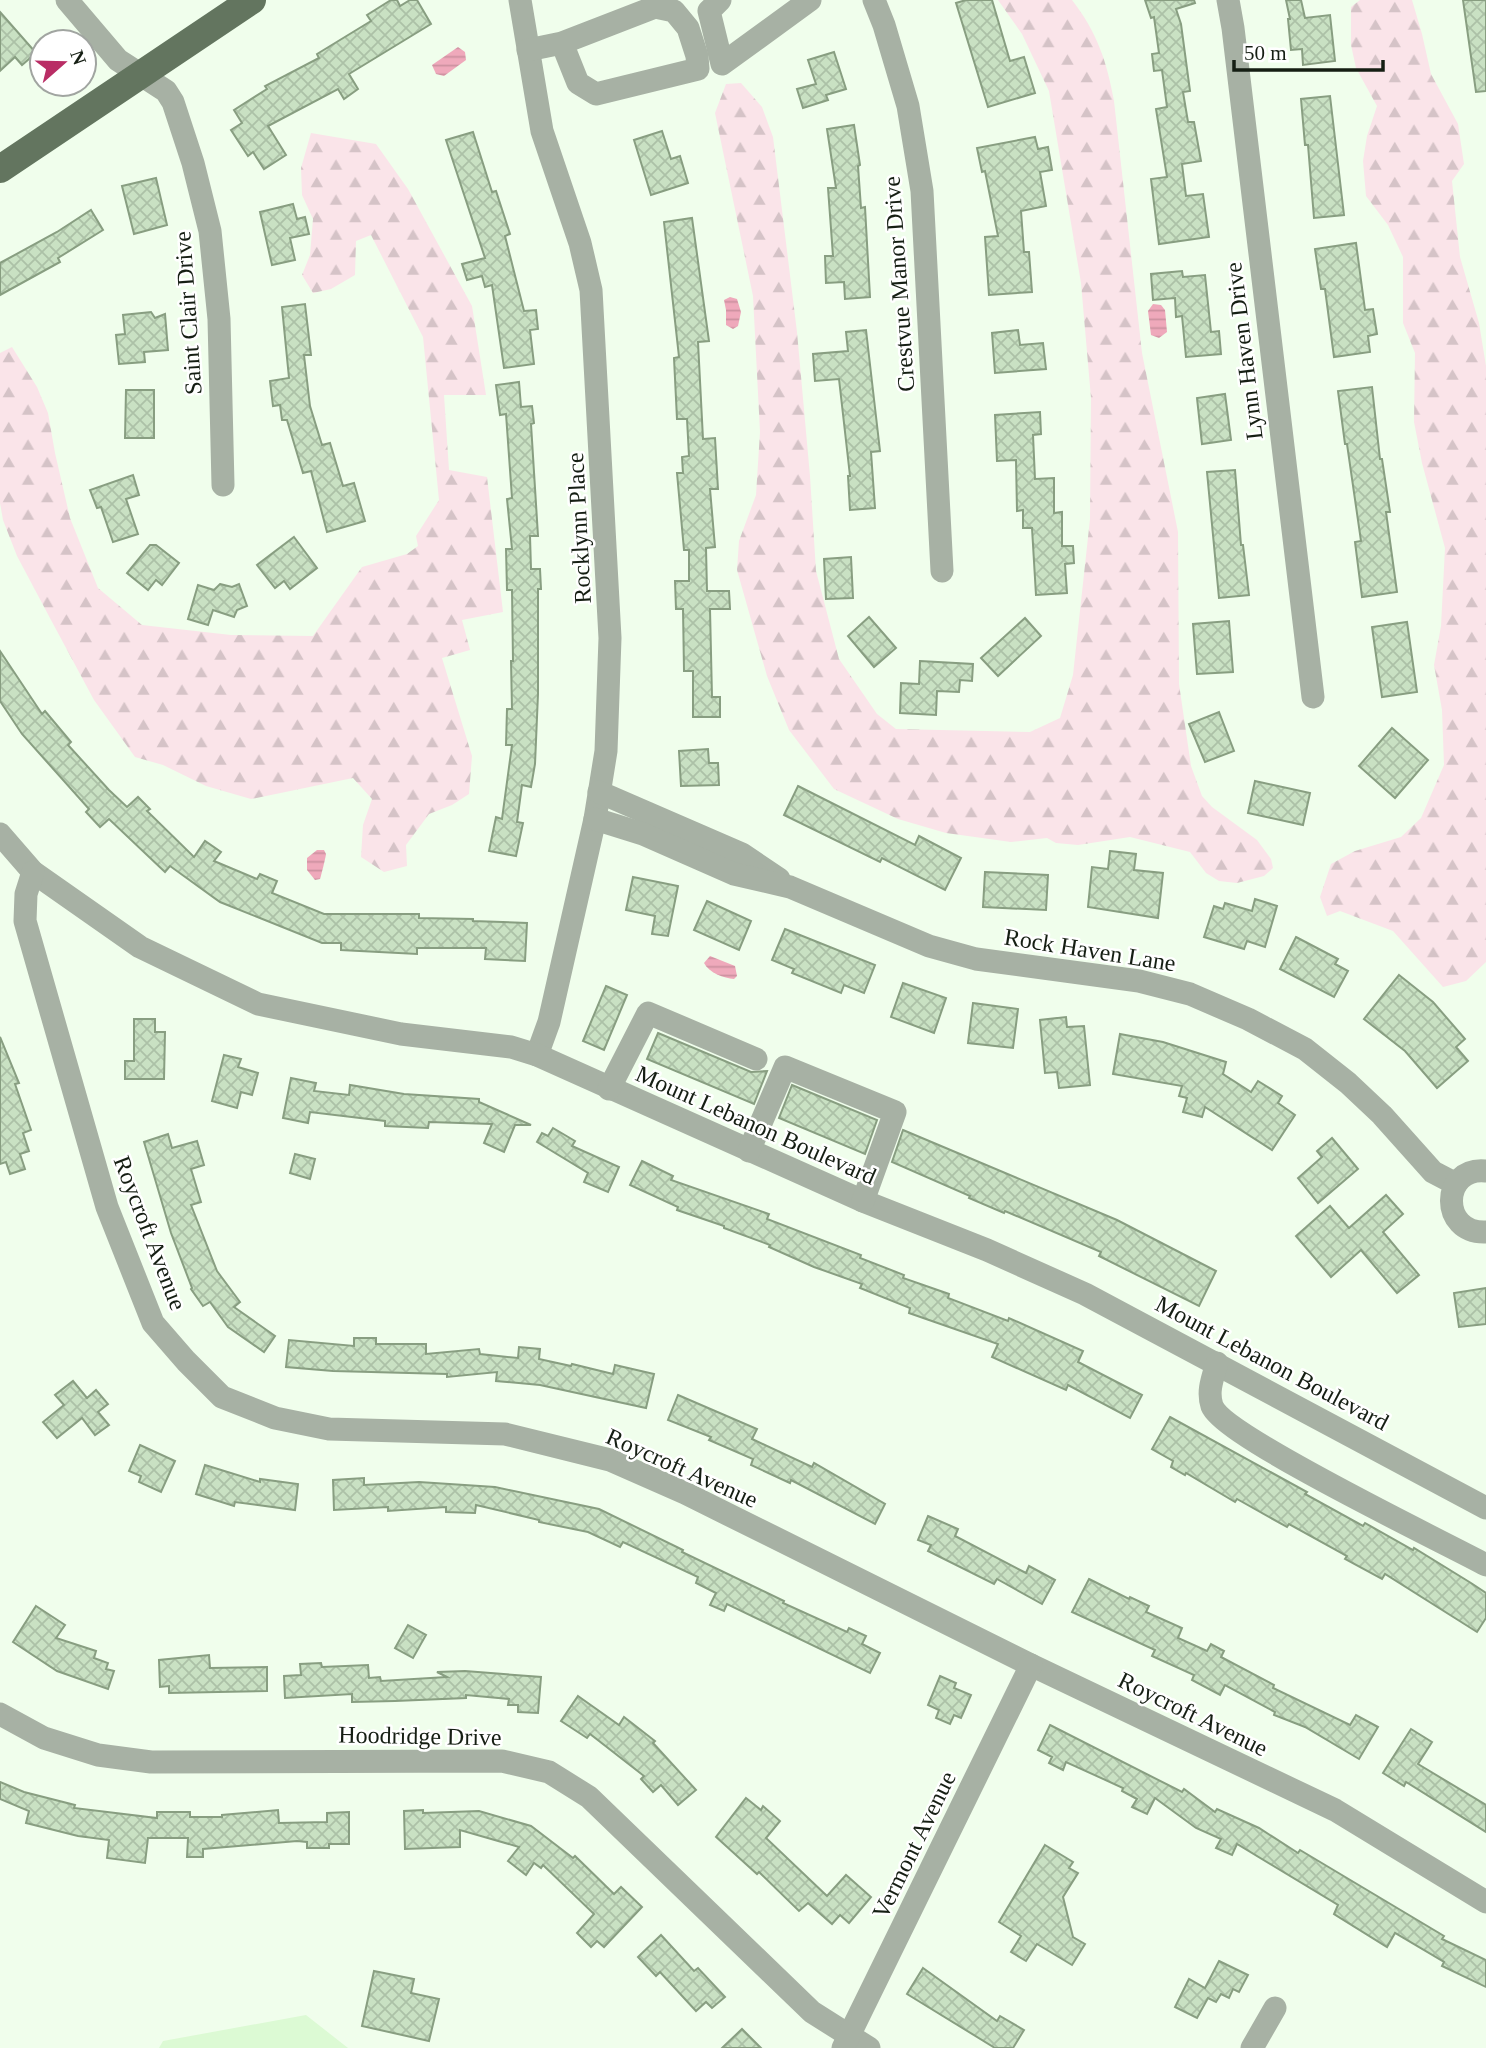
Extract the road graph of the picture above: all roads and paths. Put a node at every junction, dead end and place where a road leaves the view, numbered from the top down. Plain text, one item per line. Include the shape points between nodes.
1 (67, 0) edge
2 (251, 0) edge
3 (520, 0) edge
4 (720, 0) edge
5 (810, 0) edge
6 (874, 0) edge
7 (1228, 0) edge
8 (658, 3) edge
9 (562, 43) junction
10 (528, 50) junction
11 (722, 64) junction
12 (698, 69) junction
13 (140, 74) junction
14 (0, 169) edge
15 (223, 485) dead end
16 (942, 571) dead end
17 (1313, 696) dead end
18 (600, 792) junction
19 (595, 818) junction
20 (0, 834) edge
21 (699, 846) junction
22 (33, 872) junction
23 (537, 1055) junction
24 (756, 1059) dead end
25 (609, 1089) junction
26 (749, 1151) junction
27 (1486, 1171) edge
28 (1456, 1184) junction
29 (863, 1201) junction
30 (1486, 1232) edge
31 (1217, 1363) junction
32 (1486, 1508) edge
33 (1486, 1564) edge
34 (1031, 1665) junction
35 (0, 1714) edge
36 (1486, 1902) edge
37 (1275, 2008) dead end
38 (846, 2042) edge
39 (869, 2048) edge
40 (1252, 2048) edge

1 - 13 street, Saint Clair Drive via 118,60
2 - 13 main road
3 - 10 street, Rocklynn Place
4 - 11 street via 709,11
5 - 11 street
6 - 16 street, Crestvue Manor Drive via 908,106 922,191
7 - 17 street, Lynn Haven Drive
8 - 9 street
8 - 12 street via 674,11 688,27
9 - 10 street
9 - 12 street via 578,83 596,94
10 - 18 street, Rocklynn Place via 542,131 580,243 594,312 611,638
11 - 12 street
13 - 14 main road
13 - 15 street, Saint Clair Drive via 166,91 173,102 210,230 219,319
18 - 19 street, Rocklynn Place
18 - 21 street, Rock Haven Lane
19 - 21 street, Rock Haven Lane
19 - 23 street, Rocklynn Place via 549,1022
20 - 22 street, Mount Lebanon Boulevard
21 - 28 street, Rock Haven Lane via 742,853 790,887 929,946 976,958 1139,981 1190,994 1248,1019 1305,1049 1348,1083 1433,1172
22 - 23 street, Mount Lebanon Boulevard via 140,947 258,1004 401,1034 511,1047
22 - 34 street, Roycroft Avenue via 25,921 107,1207 153,1323 222,1397 275,1418 330,1429 505,1434 610,1460
23 - 25 street, Mount Lebanon Boulevard
24 - 25 street via 648,1013
25 - 26 street, Mount Lebanon Boulevard
26 - 29 street, Mount Lebanon Boulevard
26 - 29 street via 785,1067 895,1112
27 - 28 street via 1471,1172
28 - 30 street via 1451,1203 1458,1221
29 - 31 street, Mount Lebanon Boulevard via 1085,1294
31 - 32 street, Mount Lebanon Boulevard
31 - 33 street via 1210,1392 1213,1407 1225,1422 1270,1452
34 - 36 street, Roycroft Avenue via 1335,1810
34 - 38 street, Vermont Avenue
35 - 38 street, Hoodridge Drive via 44,1738 98,1755 151,1762 502,1760 549,1772 589,1797
37 - 40 street
38 - 39 street, Hoodridge Drive

